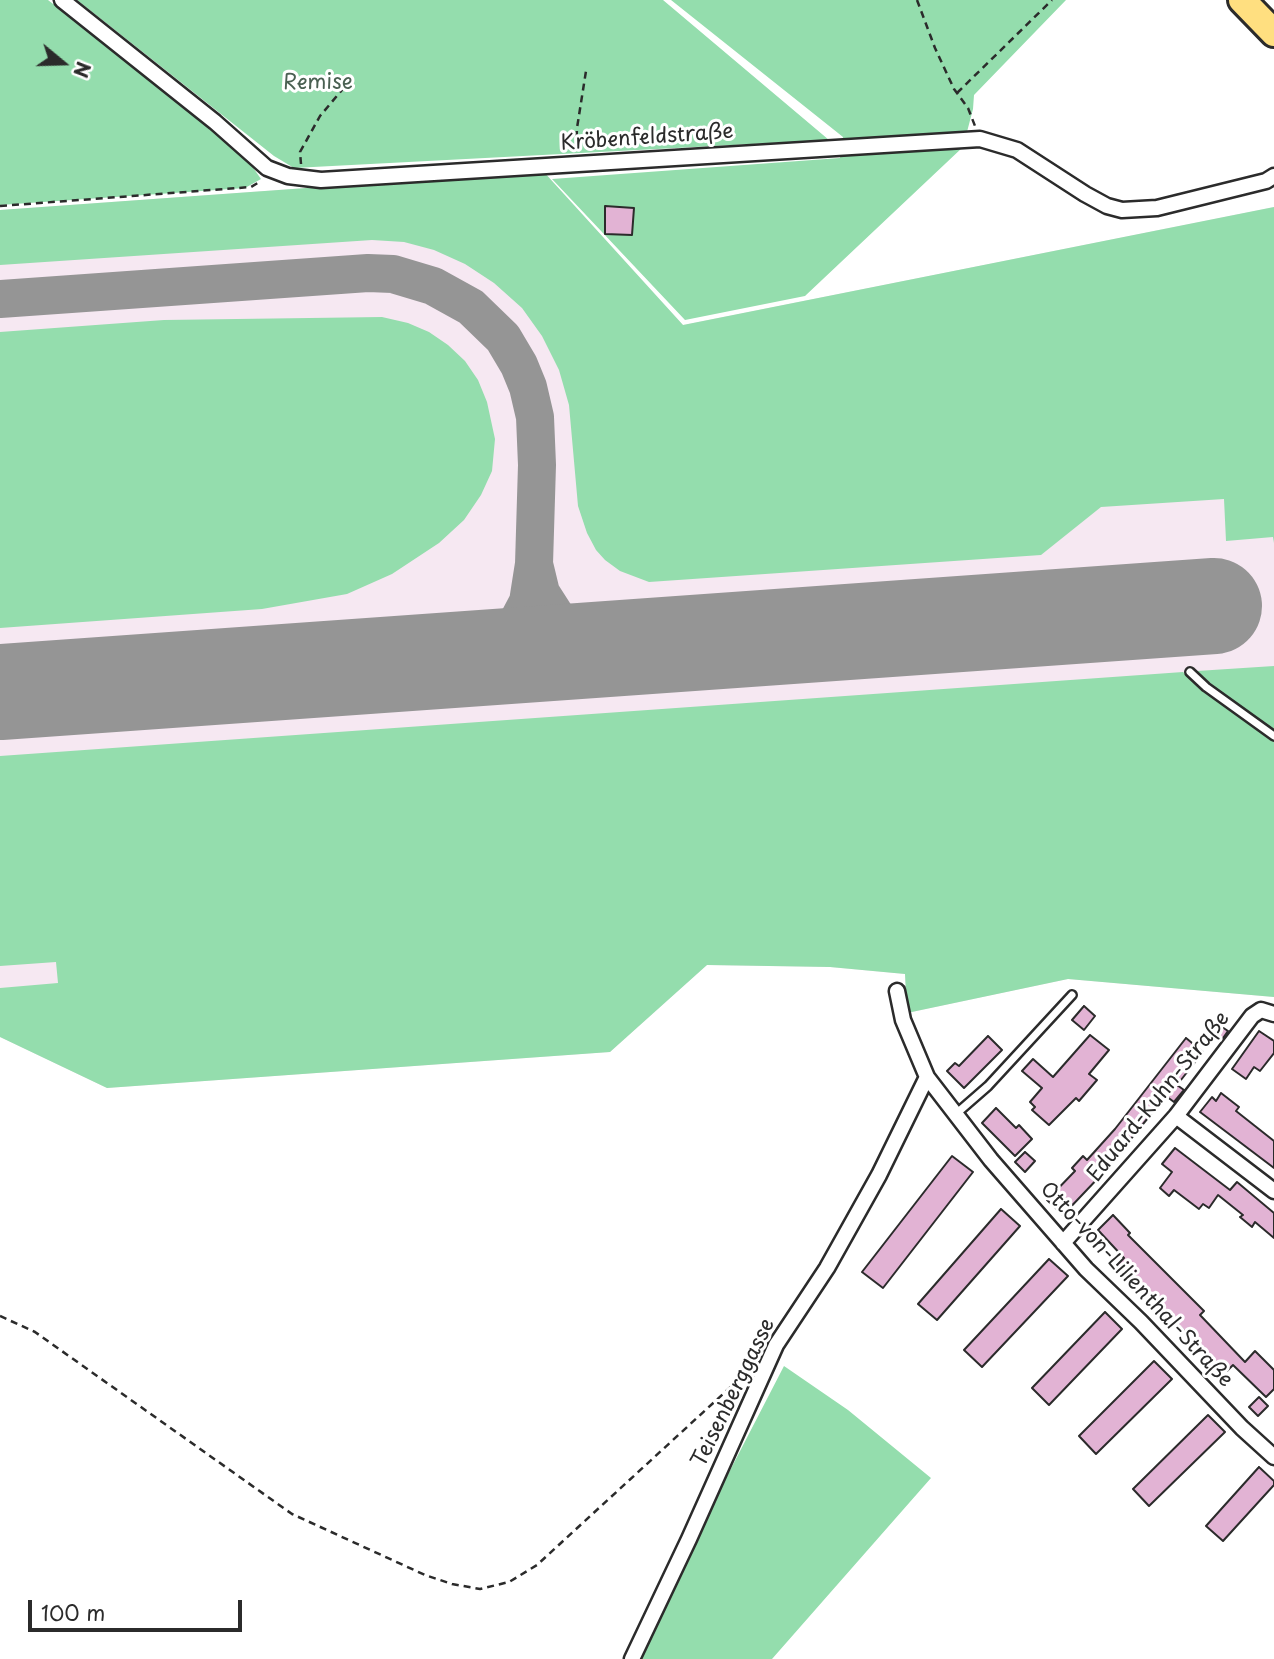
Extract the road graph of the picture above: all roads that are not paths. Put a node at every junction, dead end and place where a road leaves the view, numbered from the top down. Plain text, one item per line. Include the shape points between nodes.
1 (62, 0) edge
2 (1242, 0) edge
3 (1274, 33) edge
4 (1274, 176) edge
5 (1190, 672) dead end
6 (1274, 736) edge
7 (897, 991) dead end
8 (1072, 995) dead end
9 (1268, 1012) edge
10 (927, 1077) junction
11 (957, 1112) junction
12 (1176, 1116) junction
13 (1274, 1191) edge
14 (1063, 1244) junction
15 (1274, 1457) edge
16 (632, 1659) edge

1 - 4 street, Kröbenfeldstraße via 267,168 288,176 321,180 980,139 1017,150 1085,194 1122,210 1157,208
2 - 3 highway
5 - 6 lane
7 - 10 street, Otto-von-Lilienthal-Straße via 903,1020
8 - 11 lane via 988,1086
9 - 12 street, Eduard-Kuhn-Straße via 1252,1016
10 - 11 street, Otto-von-Lilienthal-Straße
10 - 16 street, Teisenberggasse via 834,1256 776,1345
11 - 14 street, Otto-von-Lilienthal-Straße via 991,1160
12 - 13 street
12 - 14 street, Eduard-Kuhn-Straße
14 - 15 street, Otto-von-Lilienthal-Straße

